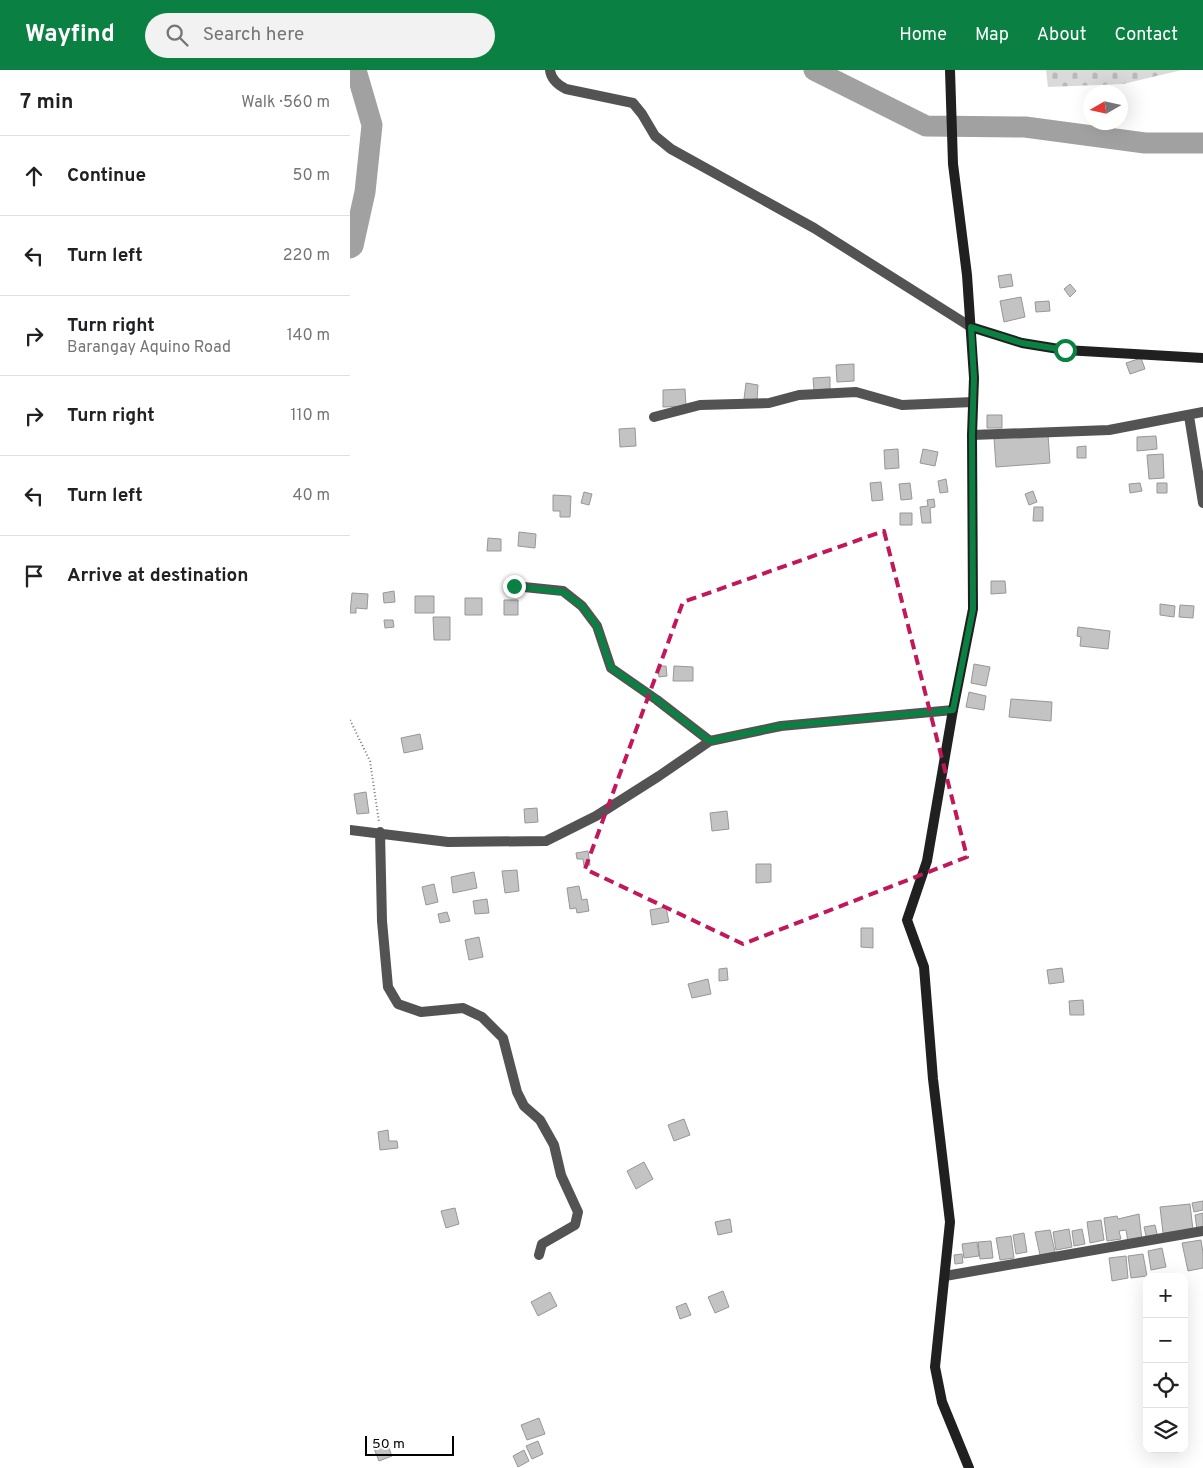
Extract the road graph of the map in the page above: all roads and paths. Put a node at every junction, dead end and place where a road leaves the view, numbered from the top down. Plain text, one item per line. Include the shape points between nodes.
1 (550, 70) edge
2 (950, 72) edge
3 (971, 327) junction
4 (1203, 358) edge
5 (972, 402) junction
6 (1203, 412) edge
7 (1189, 416) junction
8 (654, 417) dead end
9 (972, 435) junction
10 (1203, 503) edge
11 (514, 586) dead end
12 (953, 710) junction
13 (350, 720) edge
14 (710, 741) junction
15 (350, 830) edge
16 (380, 832) junction
17 (1203, 1231) edge
18 (539, 1255) dead end
19 (945, 1276) junction
20 (968, 1468) edge

1 - 3 street via 556,84 566,89 633,103 655,136 671,149 814,228
2 - 3 street via 953,164
3 - 4 street via 1022,343 1065,350
3 - 5 street
5 - 8 street via 902,405 856,392 799,395 769,403 700,405
5 - 9 street
6 - 7 street
7 - 9 street via 1109,430
7 - 10 street
9 - 12 street via 973,609
11 - 14 street via 563,592 582,606 597,626 611,668
12 - 14 street via 781,726
12 - 19 street via 927,861 907,920 924,967 933,1080 950,1216
13 - 16 path via 370,761
14 - 16 street via 596,816 546,840 448,842
15 - 16 street
16 - 18 street via 382,921 388,988 398,1004 421,1012 463,1008 482,1017 503,1038 517,1092 524,1106 540,1120 554,1145 561,1175 578,1212 575,1225 542,1244
17 - 19 street
19 - 20 street via 935,1368 942,1402

